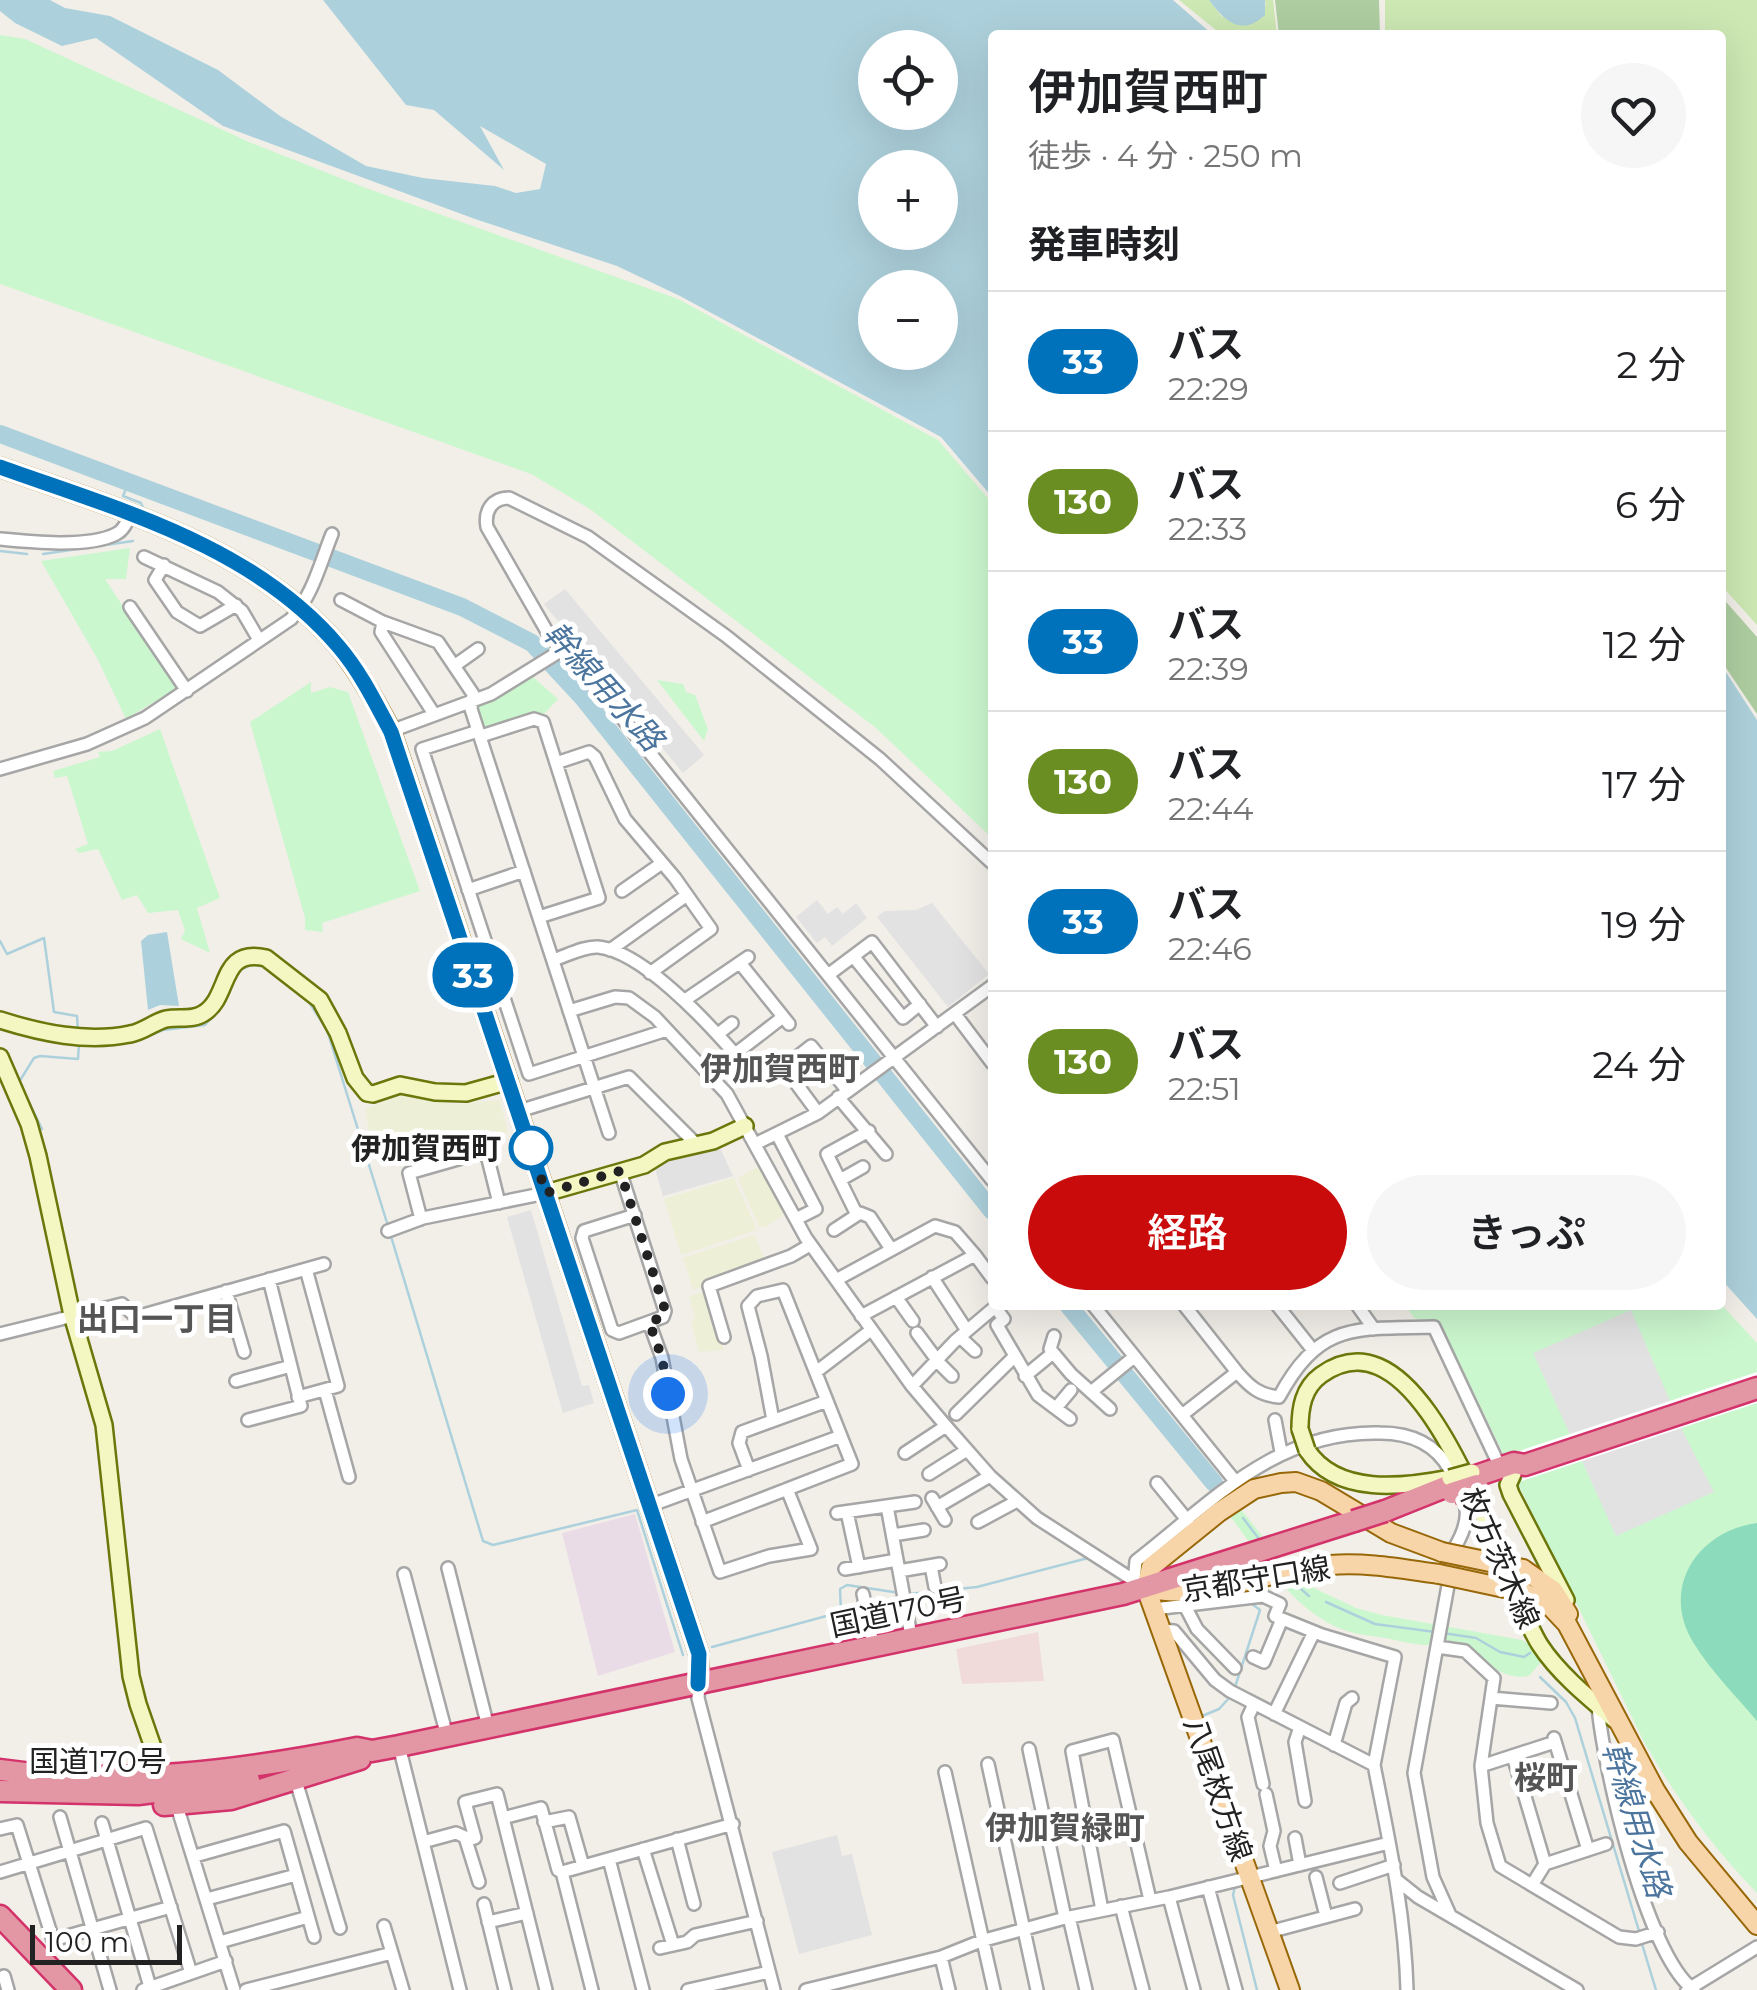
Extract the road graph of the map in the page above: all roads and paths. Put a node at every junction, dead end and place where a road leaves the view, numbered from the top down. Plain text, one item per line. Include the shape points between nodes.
1 (0, 467) edge
2 (130, 514) junction
3 (332, 534) dead end
4 (0, 539) edge
5 (144, 557) dead end
6 (164, 565) junction
7 (341, 600) dead end
8 (236, 606) junction
9 (130, 607) dead end
10 (301, 608) junction
11 (384, 622) junction
12 (260, 640) junction
13 (478, 649) dead end
14 (562, 650) junction
15 (454, 666) junction
16 (186, 691) junction
17 (472, 702) junction
18 (434, 714) junction
19 (391, 732) junction
20 (479, 734) junction
21 (556, 762) junction
22 (0, 769) edge
23 (988, 859) edge
24 (662, 862) junction
25 (524, 871) junction
26 (468, 890) junction
27 (622, 891) dead end
28 (688, 895) junction
29 (539, 917) junction
30 (610, 950) junction
31 (853, 956) junction
32 (553, 960) junction
33 (650, 974) junction
34 (828, 975) junction
35 (988, 989) edge
36 (685, 1000) junction
37 (920, 1004) junction
38 (570, 1012) junction
39 (956, 1014) junction
40 (0, 1020) edge
41 (732, 1023) dead end
42 (937, 1027) junction
43 (667, 1030) junction
44 (718, 1034) junction
45 (584, 1056) junction
46 (0, 1057) edge
47 (893, 1057) junction
48 (988, 1058) edge
49 (509, 1080) junction
50 (594, 1087) junction
51 (842, 1094) junction
52 (519, 1111) junction
53 (818, 1113) junction
54 (744, 1126) junction
55 (869, 1131) junction
56 (609, 1133) dead end
57 (778, 1134) junction
58 (696, 1144) junction
59 (755, 1144) junction
60 (886, 1154) dead end
61 (863, 1167) dead end
62 (620, 1171) junction
63 (988, 1175) edge
64 (840, 1180) junction
65 (546, 1193) junction
66 (498, 1203) junction
67 (634, 1215) junction
68 (857, 1215) junction
69 (946, 1215) dead end
70 (420, 1219) junction
71 (796, 1220) junction
72 (834, 1230) dead end
73 (950, 1230) junction
74 (388, 1231) dead end
75 (810, 1245) junction
76 (891, 1249) junction
77 (975, 1255) junction
78 (324, 1264) dead end
79 (306, 1269) junction
80 (988, 1273) edge
81 (932, 1277) junction
82 (268, 1279) junction
83 (836, 1280) junction
84 (226, 1291) junction
85 (896, 1297) junction
86 (991, 1310) edge
87 (999, 1310) edge
88 (1096, 1310) edge
89 (1188, 1310) edge
90 (1281, 1310) edge
91 (1360, 1310) edge
92 (72, 1314) junction
93 (862, 1316) junction
94 (649, 1322) junction
95 (1374, 1328) junction
96 (871, 1330) junction
97 (962, 1331) junction
98 (0, 1334) edge
99 (1054, 1336) dead end
100 (724, 1337) dead end
101 (1312, 1349) junction
102 (244, 1352) dead end
103 (975, 1352) dead end
104 (1053, 1353) junction
105 (1015, 1356) junction
106 (937, 1360) junction
107 (1130, 1360) junction
108 (290, 1366) junction
109 (816, 1372) junction
110 (1237, 1372) junction
111 (952, 1376) dead end
112 (1025, 1376) junction
113 (236, 1381) dead end
114 (912, 1386) junction
115 (1757, 1388) edge
116 (325, 1390) junction
117 (1070, 1390) dead end
118 (1091, 1392) junction
119 (298, 1397) junction
120 (827, 1401) junction
121 (1056, 1408) junction
122 (1110, 1409) dead end
123 (956, 1414) dead end
124 (1182, 1415) junction
125 (1070, 1419) dead end
126 (248, 1420) dead end
127 (772, 1420) junction
128 (1276, 1420) dead end
129 (946, 1426) junction
130 (841, 1436) junction
131 (966, 1450) junction
132 (1294, 1450) junction
133 (905, 1453) dead end
134 (1514, 1468) junction
135 (749, 1470) junction
136 (929, 1474) dead end
137 (990, 1476) junction
138 (349, 1477) dead end
139 (1157, 1483) dead end
140 (1450, 1485) junction
141 (1239, 1488) junction
142 (787, 1489) junction
143 (692, 1490) junction
144 (1017, 1501) junction
145 (916, 1502) dead end
146 (649, 1506) junction
147 (887, 1506) junction
148 (944, 1520) dead end
149 (1188, 1521) junction
150 (702, 1522) junction
151 (978, 1522) dead end
152 (924, 1530) dead end
153 (893, 1536) junction
154 (898, 1566) junction
155 (859, 1567) junction
156 (448, 1568) dead end
157 (845, 1570) dead end
158 (404, 1574) dead end
159 (1443, 1581) junction
160 (1140, 1585) junction
161 (936, 1588) dead end
162 (863, 1594) dead end
163 (1185, 1606) junction
164 (1154, 1609) junction
165 (1282, 1619) junction
166 (1162, 1630) junction
167 (1314, 1632) junction
168 (1580, 1636) junction
169 (912, 1640) junction
170 (1437, 1646) junction
171 (874, 1648) junction
172 (1253, 1658) dead end
173 (1235, 1668) dead end
174 (698, 1691) junction
175 (1352, 1698) dead end
176 (1492, 1698) junction
177 (1551, 1703) dead end
178 (1254, 1704) junction
179 (1598, 1706) junction
180 (1274, 1714) junction
181 (1622, 1726) junction
182 (488, 1727) junction
183 (1300, 1727) junction
184 (446, 1736) junction
185 (1334, 1745) junction
186 (400, 1746) junction
187 (1028, 1748) dead end
188 (366, 1755) junction
189 (1513, 1756) junction
190 (988, 1764) dead end
191 (1374, 1766) junction
192 (1481, 1766) junction
193 (0, 1770) edge
194 (945, 1772) dead end
195 (290, 1777) junction
196 (0, 1778) edge
197 (169, 1789) junction
198 (0, 1791) edge
199 (1305, 1801) dead end
200 (0, 1802) edge
201 (60, 1817) dead end
202 (503, 1818) junction
203 (102, 1822) dead end
204 (544, 1822) junction
205 (733, 1824) junction
206 (0, 1830) edge
207 (1296, 1838) dead end
208 (677, 1839) junction
209 (107, 1840) junction
210 (467, 1840) junction
211 (423, 1842) junction
212 (1389, 1842) junction
213 (1606, 1844) dead end
214 (643, 1849) junction
215 (1588, 1850) junction
216 (70, 1851) junction
217 (195, 1856) junction
218 (609, 1858) junction
219 (29, 1863) junction
220 (1300, 1864) junction
221 (1545, 1864) junction
222 (1394, 1865) junction
223 (583, 1866) junction
224 (1276, 1871) junction
225 (0, 1872) edge
226 (562, 1872) junction
227 (296, 1875) junction
228 (1249, 1877) junction
229 (1316, 1878) dead end
230 (1398, 1881) junction
231 (479, 1882) dead end
232 (1340, 1883) dead end
233 (1532, 1885) junction
234 (1208, 1887) junction
235 (1169, 1897) junction
236 (208, 1899) junction
237 (1150, 1900) junction
238 (484, 1904) dead end
239 (694, 1904) dead end
240 (1122, 1906) junction
241 (170, 1907) junction
242 (1354, 1909) dead end
243 (1102, 1910) junction
244 (527, 1912) junction
245 (0, 1916) edge
246 (1326, 1916) junction
247 (1450, 1916) junction
248 (308, 1917) junction
249 (1067, 1917) junction
250 (130, 1918) junction
251 (757, 1921) junction
252 (488, 1922) junction
253 (1757, 1925) edge
254 (384, 1926) dead end
255 (340, 1928) dead end
256 (92, 1930) junction
257 (1022, 1930) junction
258 (1269, 1932) junction
259 (0, 1935) edge
260 (1646, 1936) junction
261 (314, 1937) dead end
262 (220, 1942) junction
263 (981, 1942) junction
264 (1757, 1947) edge
265 (392, 1953) junction
266 (941, 1957) junction
267 (226, 1961) junction
268 (770, 1972) junction
269 (187, 1975) junction
270 (4, 1976) dead end
271 (864, 1984) edge
272 (145, 1989) edge
273 (1690, 1989) edge
274 (8, 1990) edge
275 (53, 1990) edge
276 (71, 1990) edge
277 (110, 1990) edge
278 (188, 1990) edge
279 (234, 1990) edge
280 (246, 1990) edge
281 (403, 1990) edge
282 (460, 1990) edge
283 (505, 1990) edge
284 (546, 1990) edge
285 (592, 1990) edge
286 (642, 1990) edge
287 (688, 1990) edge
288 (774, 1990) edge
289 (806, 1990) edge
290 (949, 1990) edge
291 (994, 1990) edge
292 (1037, 1990) edge
293 (1086, 1990) edge
294 (1143, 1990) edge
295 (1194, 1990) edge
296 (1236, 1990) edge
297 (1290, 1990) edge
298 (1407, 1990) edge
299 (1577, 1990) edge

1 - 2 main road
2 - 4 street via 123,528 106,537
2 - 10 main road via 254,572
3 - 10 street
5 - 6 street
6 - 8 street
6 - 8 street via 156,580 177,612 200,626
7 - 11 street
8 - 12 street
9 - 16 street
10 - 12 street
10 - 19 main road via 365,682
11 - 15 street via 438,642
11 - 18 street via 381,632
12 - 16 street
13 - 15 street
14 - 17 street
14 - 23 street via 487,527 489,506 500,498 588,537 726,636 880,759
14 - 34 street
15 - 17 street via 474,694
16 - 22 street via 115,734
17 - 18 street
17 - 20 street
18 - 19 street
19 - 49 main road
20 - 21 street via 543,722
20 - 25 street
20 - 26 street via 422,750
21 - 24 street via 590,752 625,819
21 - 29 street via 599,898
24 - 27 street
24 - 28 street
25 - 26 street
25 - 29 street
26 - 45 street via 529,1074
28 - 30 street via 624,933
28 - 33 street via 711,929
29 - 32 street
30 - 32 street via 594,946
30 - 33 street
31 - 34 street
31 - 37 street via 903,1018
31 - 37 street via 872,942
32 - 38 street
33 - 36 street
34 - 47 street
35 - 39 street
36 - 44 street
36 - 44 street via 744,960 786,1020 735,1054
37 - 42 street
38 - 43 street via 630,998
38 - 45 street
39 - 42 street
39 - 48 street
40 - 49 street via 72,1036 132,1034 164,1020 202,1015 238,960 256,955 320,1000 366,1093 400,1085 466,1093
41 - 44 street
42 - 47 street
43 - 45 street
43 - 54 street via 727,1094
45 - 50 street
46 - 92 street via 34,1140
47 - 51 street
47 - 63 street
49 - 52 main road
50 - 52 street
50 - 56 street
50 - 58 street via 629,1077
51 - 53 street
51 - 53 street via 811,1046 784,1067
51 - 55 street
52 - 65 main road
53 - 57 street
54 - 58 street
54 - 59 street
55 - 60 street
55 - 64 street via 827,1154
57 - 59 street
57 - 71 street via 816,1209
58 - 62 street
59 - 71 street
61 - 64 street
62 - 65 street
62 - 67 street
64 - 68 street
65 - 66 street
65 - 146 main road
66 - 70 street
66 - 70 street via 486,1151 409,1173
67 - 94 street via 665,1310
67 - 94 street via 584,1231 582,1238 612,1330
68 - 72 street
68 - 76 street via 870,1217
69 - 73 street
70 - 74 street
71 - 75 street
73 - 76 street via 935,1226
73 - 77 street
75 - 83 street
75 - 100 street via 708,1286
76 - 83 street
77 - 80 street
77 - 81 street
78 - 79 street
79 - 82 street
79 - 116 street via 338,1386
81 - 85 street
81 - 97 street
82 - 84 street
82 - 108 street
83 - 93 street
84 - 92 street via 136,1317 122,1304
84 - 102 street
85 - 93 street
85 - 106 street
86 - 97 street
87 - 105 street via 1004,1319 997,1325
88 - 107 street
89 - 110 street
90 - 101 street
91 - 95 street
92 - 98 street
92 - 197 street via 104,1425 134,1689
93 - 96 street
94 - 143 street
95 - 101 street
95 - 134 street via 1434,1328
96 - 109 street
96 - 114 street
97 - 103 street
97 - 106 street
99 - 104 street
101 - 110 street via 1279,1400
104 - 112 street
104 - 118 street
105 - 112 street
105 - 123 street via 982,1380
106 - 111 street
106 - 114 street
107 - 118 street
107 - 124 street
108 - 113 street
108 - 119 street
109 - 120 street
109 - 127 street via 782,1290 757,1296 748,1306
110 - 124 street
112 - 121 street
114 - 129 street
115 - 134 highway, 国道170号
116 - 119 street
116 - 138 street
117 - 121 street
118 - 122 street
119 - 126 street via 300,1406
120 - 127 street
120 - 130 street
121 - 125 street
124 - 141 street
127 - 135 street via 742,1432
128 - 132 street
129 - 131 street
129 - 133 street
130 - 135 street
130 - 142 street via 852,1464
131 - 136 street
131 - 137 street
132 - 140 street, 枚方茨木線 via 1364,1483
132 - 141 street
132 - 159 street via 1324,1437 1366,1432 1403,1433 1424,1442 1444,1460 1466,1510 1467,1527
132 - 179 street, 枚方茨木線, bridge via 1303,1399 1333,1368 1364,1362 1411,1388 1446,1436 1542,1648
134 - 140 highway, 国道170号, bridge
134 - 168 street, 枚方茨木線 via 1511,1494
135 - 143 street
137 - 144 street
137 - 148 street via 935,1502
139 - 149 street
140 - 160 highway, 国道170号, bridge via 1281,1546
141 - 149 street
141 - 160 main road, 京都守口線
141 - 168 main road, 京都守口線, bridge via 1308,1486 1391,1533 1523,1570 1553,1590
142 - 150 street
142 - 150 street via 811,1549 720,1572
143 - 146 street
143 - 150 street
144 - 151 street
144 - 160 street
145 - 147 street
146 - 174 main road via 699,1654
147 - 153 street
147 - 155 street via 842,1512
149 - 160 street via 1136,1562
152 - 153 street
153 - 154 street
154 - 155 street
154 - 161 street via 935,1565
154 - 169 street
155 - 157 street
156 - 182 street
158 - 184 street
159 - 160 main road, 京都守口線 via 1368,1564 1302,1569 1173,1594
159 - 170 street
159 - 181 main road, 京都守口線, bridge via 1523,1592 1551,1607
160 - 164 main road, 八尾枚方線
160 - 169 highway, 国道170号
162 - 171 street
163 - 164 street
163 - 165 street via 1263,1596 1280,1604 1275,1616
163 - 173 street via 1196,1629
164 - 166 main road, 八尾枚方線
165 - 167 street
165 - 172 street via 1264,1662
166 - 178 street via 1174,1631 1216,1680
166 - 228 main road, 八尾枚方線
167 - 180 street
167 - 191 street via 1395,1657
168 - 181 main road, 京都守口線
169 - 171 highway, 国道170号
170 - 176 street via 1465,1651 1494,1678
170 - 247 street via 1414,1773 1432,1877
171 - 174 highway, 国道170号
174 - 182 highway, 国道170号
174 - 205 street
175 - 185 street
176 - 177 street
176 - 192 street
178 - 180 street
178 - 224 street via 1248,1717 1274,1831
179 - 181 street, 枚方茨木線
179 - 260 street
180 - 183 street
181 - 253 main road, 京都守口線 via 1688,1842
182 - 184 highway, 国道170号
183 - 185 street
183 - 199 street via 1295,1742
184 - 186 highway, 国道170号
185 - 191 street
186 - 188 highway, 国道170号
186 - 211 street
187 - 249 street
188 - 195 highway, 国道170号
188 - 197 highway, 国道170号 via 356,1748
189 - 192 street
189 - 215 street via 1555,1740
189 - 221 street
190 - 257 street
191 - 212 street
192 - 233 street via 1500,1866
193 - 197 highway, 国道170号
194 - 263 street
195 - 197 highway, 国道170号
195 - 255 street
196 - 197 highway
197 - 198 highway, 国道170号
197 - 200 highway
197 - 217 street
201 - 216 street
202 - 204 street via 541,1808
202 - 210 street via 497,1794 465,1802 474,1838
202 - 244 street
203 - 209 street
204 - 223 street via 569,1816
204 - 226 street
205 - 208 street
205 - 251 street
206 - 219 street via 17,1824
207 - 220 street
208 - 214 street
208 - 239 street
209 - 216 street
209 - 241 street via 146,1828
209 - 250 street
210 - 211 street via 456,1833
210 - 231 street
211 - 282 street
212 - 220 street
212 - 222 street
213 - 215 street
214 - 218 street
214 - 251 street via 666,1947
215 - 221 street
216 - 219 street
216 - 256 street
217 - 227 street via 284,1831
217 - 236 street
218 - 223 street
218 - 286 street
219 - 225 street
219 - 256 street via 52,1940
220 - 224 street
221 - 233 street
222 - 230 street
222 - 232 street
223 - 226 street
224 - 228 street
226 - 285 street
227 - 236 street
227 - 248 street
228 - 234 street
228 - 258 main road, 八尾枚方線
229 - 246 street
230 - 247 street
230 - 298 street
233 - 260 street via 1618,1936
234 - 235 street
234 - 296 street
235 - 237 street
235 - 295 street
236 - 262 street
237 - 240 street
237 - 243 street via 1113,1740 1072,1750
238 - 252 street
240 - 243 street
240 - 294 street
241 - 250 street
241 - 269 street
242 - 246 street
243 - 249 street
244 - 252 street
244 - 284 street
245 - 276 highway
246 - 258 street
247 - 299 street
248 - 261 street
248 - 262 street
249 - 257 street
249 - 293 street
250 - 256 street
250 - 272 street
251 - 268 street
252 - 283 street
254 - 265 street
256 - 277 street
257 - 263 street
257 - 292 street
258 - 297 main road, 八尾枚方線
259 - 275 highway
260 - 273 street
262 - 267 street
263 - 266 street
263 - 291 street
264 - 273 street
265 - 280 street
265 - 281 street
266 - 271 street
266 - 290 street
267 - 269 street
267 - 279 street
268 - 287 street
268 - 288 street
269 - 272 street
269 - 278 street
270 - 274 street
271 - 289 street

